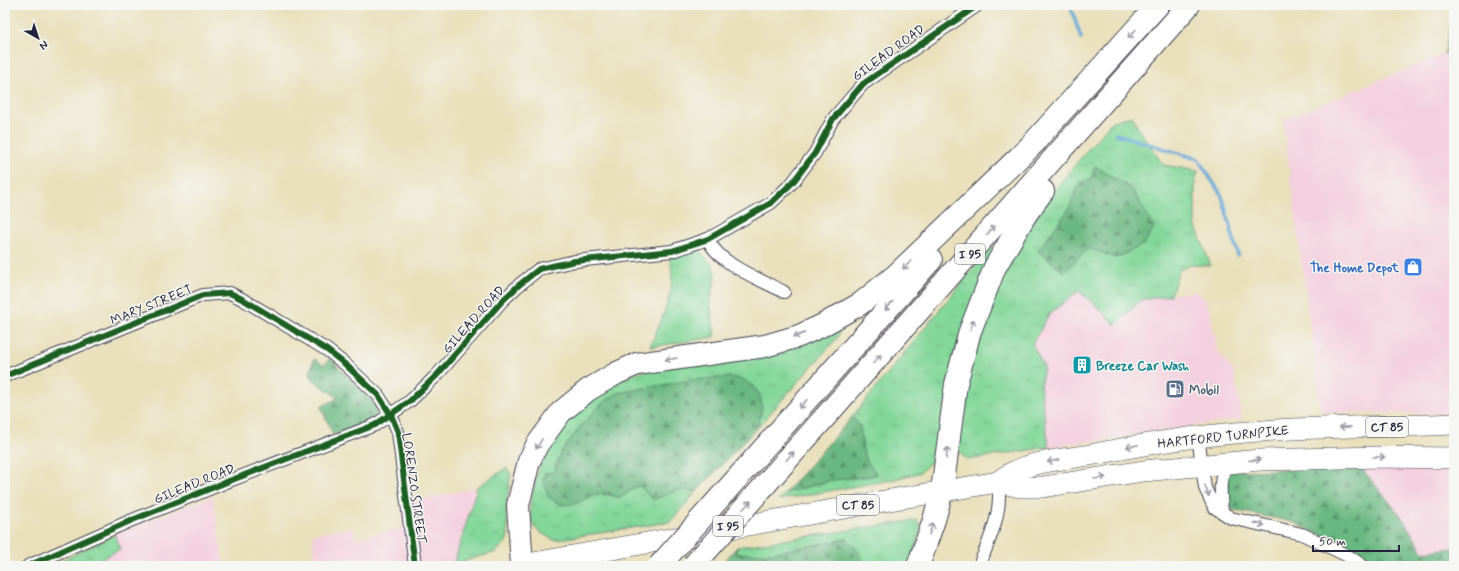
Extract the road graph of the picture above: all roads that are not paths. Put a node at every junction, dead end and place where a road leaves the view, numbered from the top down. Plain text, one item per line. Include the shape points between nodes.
1 (978, 5) edge
2 (1158, 5) edge
3 (1189, 5) edge
4 (1175, 22) junction
5 (1036, 141) junction
6 (708, 239) junction
7 (784, 292) dead end
8 (5, 376) edge
9 (391, 414) junction
10 (1454, 424) edge
11 (1198, 436) junction
12 (1454, 458) edge
13 (1227, 463) junction
14 (1202, 464) junction
15 (998, 482) junction
16 (942, 491) junction
17 (1222, 512) junction
18 (522, 565) edge
19 (28, 566) edge
20 (415, 566) edge
21 (659, 566) edge
22 (693, 566) edge
23 (918, 566) edge
24 (979, 566) edge
25 (1363, 566) edge

1 - 6 street, GILEAD ROAD via 863,84 834,119 815,153 794,182 771,203
2 -> 5 highway, I 95
3 - 4 highway, I 95
16 -> 4 highway via 956,384 970,331 995,267 1026,214 1058,170 1117,102
22 -> 4 highway, I 95, bridge
5 -> 18 highway via 896,275 860,304 799,336 764,346 637,364 588,390 561,412 537,445 529,461 518,505
5 -> 21 highway, I 95, bridge
6 - 7 street via 720,256
6 - 9 street, GILEAD ROAD via 672,251 575,261 539,270 502,301 432,380 410,401
8 - 9 street, MARY STREET via 202,295 230,293 327,350 378,396
9 - 19 street, GILEAD ROAD via 375,425 137,518
9 - 20 street, LORENZO STREET via 398,432
10 -> 11 highway, HARTFORD TURNPIKE / CT 85 via 1319,428
11 - 14 street
11 -> 15 highway, HARTFORD TURNPIKE / CT 85 via 1043,463 1014,472
13 -> 12 highway, HARTFORD TURNPIKE / CT 85 via 1326,458
13 - 14 highway, HARTFORD TURNPIKE / CT 85
13 - 17 street via 1222,474 1220,493
15 -> 14 highway, HARTFORD TURNPIKE / CT 85 via 1043,487
14 -> 17 street via 1205,488 1214,507
15 - 16 highway, HARTFORD TURNPIKE / CT 85
15 - 24 street via 998,513
16 - 18 highway, HARTFORD TURNPIKE / CT 85
23 -> 16 highway
17 -> 25 street via 1231,518 1302,534

